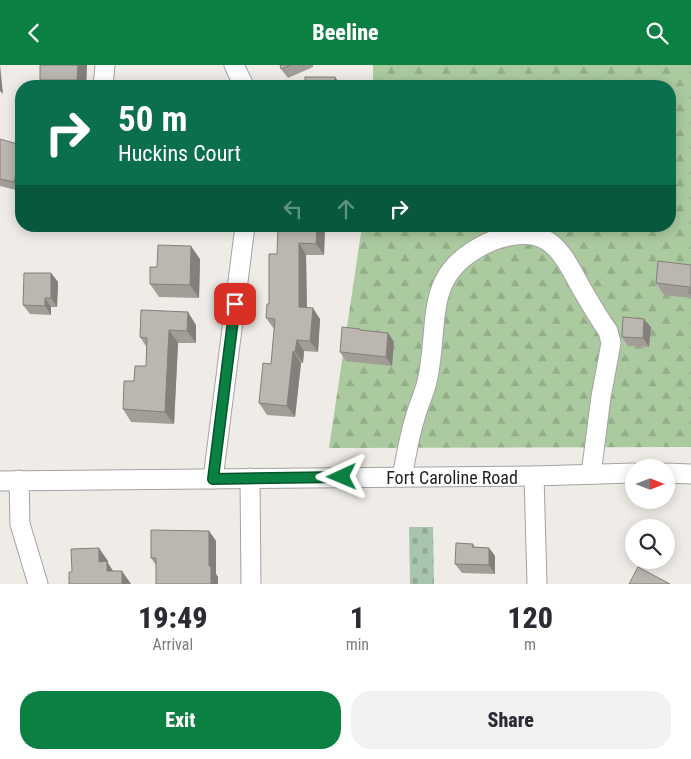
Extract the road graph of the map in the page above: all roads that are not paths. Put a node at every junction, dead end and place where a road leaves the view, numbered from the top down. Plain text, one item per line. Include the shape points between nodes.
1 (105, 65) edge
2 (234, 65) edge
3 (104, 80) edge
4 (241, 80) edge
5 (244, 232) edge
6 (625, 473) edge
7 (675, 473) edge
8 (591, 474) junction
9 (691, 474) edge
10 (534, 476) junction
11 (402, 477) junction
12 (250, 478) junction
13 (213, 479) junction
14 (9, 481) edge
15 (38, 584) edge
16 (251, 584) edge
17 (537, 584) edge

1 - 3 street
2 - 4 street
5 - 13 street
6 - 8 street, Fort Caroline Road
7 - 9 street
8 - 10 street, Fort Caroline Road
8 - 11 street via 611,343 608,331 560,253 544,239 513,235 467,253 445,279 438,295 428,377
10 - 11 street, Fort Caroline Road
10 - 17 street
11 - 12 street, Fort Caroline Road
12 - 13 street, Fort Caroline Road
12 - 16 street
13 - 14 street, Fort Caroline Road
14 - 15 street

